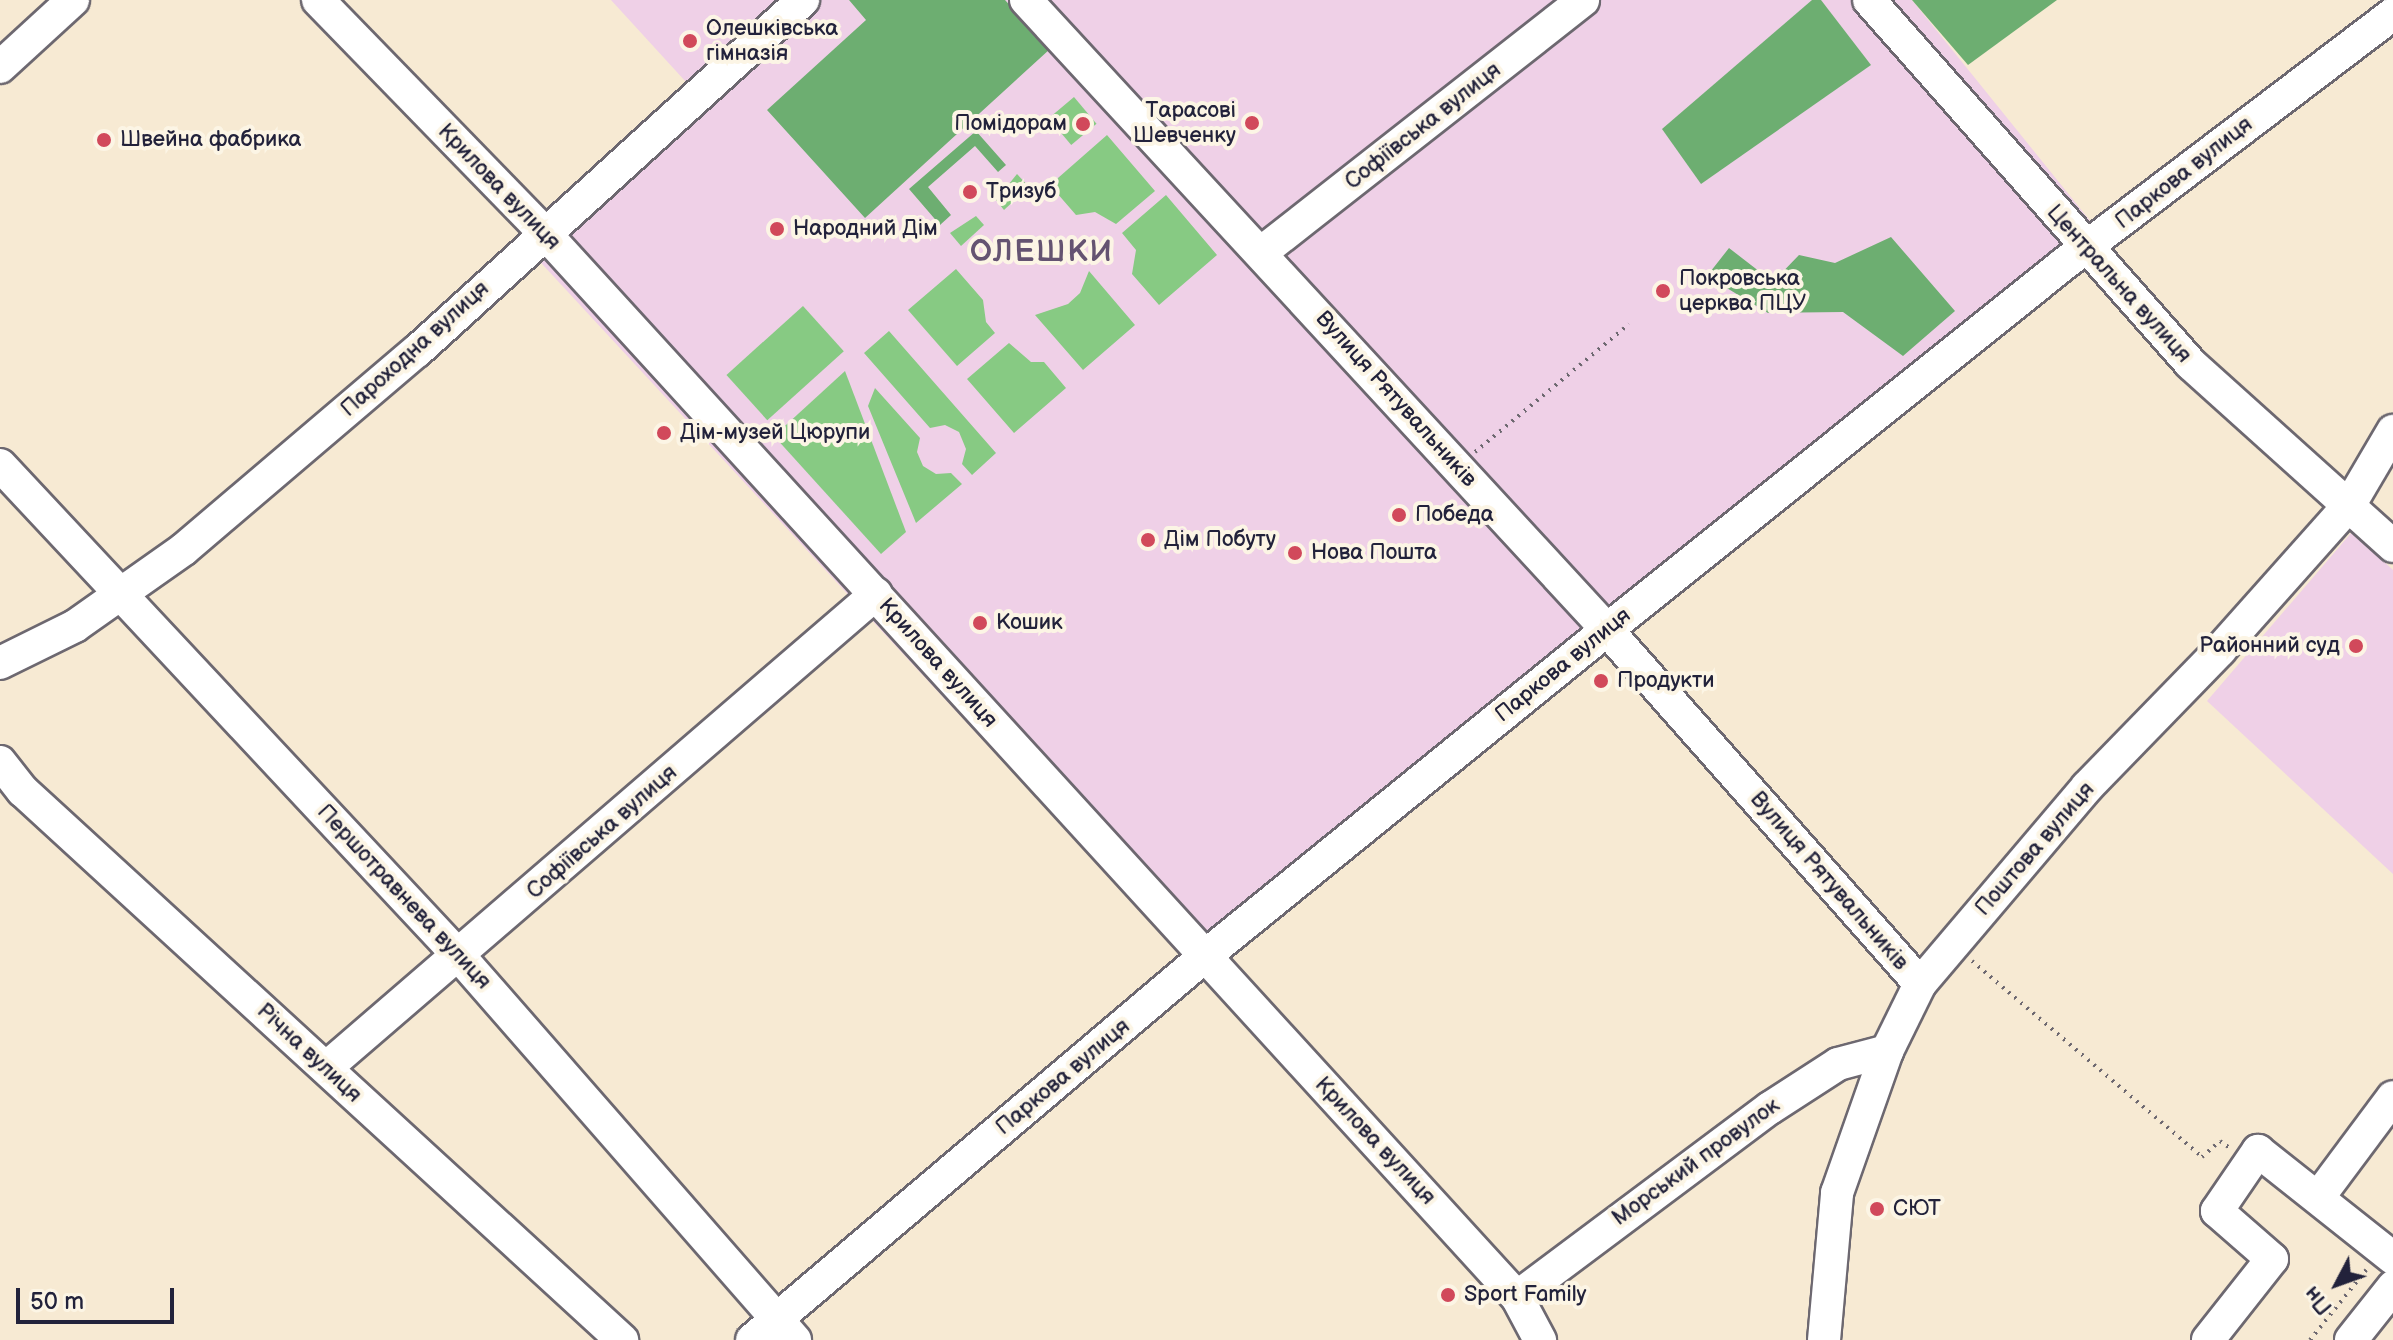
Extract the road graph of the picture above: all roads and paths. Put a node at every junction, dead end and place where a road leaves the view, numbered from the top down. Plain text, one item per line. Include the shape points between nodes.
1 (73, 0) edge
2 (318, 0) edge
3 (803, 0) edge
4 (1026, 0) edge
5 (1583, 0) edge
6 (1869, 0) edge
7 (2393, 14) edge
8 (0, 67) edge
9 (543, 233) junction
10 (2086, 250) junction
11 (1262, 252) junction
12 (1629, 324) dead end
13 (2393, 431) edge
14 (0, 465) edge
15 (1458, 466) junction
16 (2350, 504) junction
17 (2393, 546) edge
18 (876, 594) junction
19 (124, 595) junction
20 (1607, 630) junction
21 (0, 663) edge
22 (0, 762) edge
23 (1953, 945) junction
24 (1205, 956) junction
25 (460, 957) junction
26 (1920, 984) junction
27 (1887, 1051) junction
28 (326, 1068) junction
29 (2393, 1097) edge
30 (2250, 1162) junction
31 (2320, 1195) junction
32 (2388, 1253) edge
33 (2393, 1287) edge
34 (1517, 1297) junction
35 (786, 1329) edge
36 (1529, 1336) edge
37 (622, 1340) edge
38 (752, 1340) edge
39 (1824, 1340) edge
40 (2208, 1340) edge
41 (2310, 1340) edge
42 (2351, 1340) edge

1 - 8 street
2 - 9 street, Крилова вулиця
3 - 9 street, Пароходна вулиця
4 - 11 street, Вулиця Рятувальників
5 - 11 street, Софіївська вулиця
6 - 10 street, Центральна вулиця
7 - 10 street, Паркова вулиця
9 - 18 street, Крилова вулиця
9 - 19 street, Пароходна вулиця via 417,351
10 - 16 street, Центральна вулиця via 2191,364
10 - 20 street, Паркова вулиця
11 - 15 street, Вулиця Рятувальників
12 - 15 path
13 - 16 street, Поштова вулиця
14 - 19 street, Першотравнева вулиця
15 - 20 street, Вулиця Рятувальників
16 - 17 street, Центральна вулиця
16 - 23 street, Поштова вулиця via 2220,650 2087,787
18 - 24 street, Крилова вулиця
18 - 25 street, Софіївська вулиця
19 - 21 street, Пароходна вулиця
19 - 25 street, Першотравнева вулиця
20 - 24 street, Паркова вулиця
20 - 26 street, Вулиця Рятувальників
22 - 28 street, Річна вулиця via 23,791
23 - 26 street, Поштова вулиця
23 - 30 path via 2202,1157 2220,1141
24 - 34 street, Крилова вулиця
24 - 35 street, Паркова вулиця
25 - 28 street, Софіївська вулиця
25 - 35 street, Першотравнева вулиця
26 - 27 street, Поштова вулиця
27 - 34 street, Морський провулок via 1838,1064 1770,1108
27 - 39 street, Поштова вулиця via 1837,1193
28 - 37 street, Річна вулиця
29 - 31 street
30 - 31 street via 2258,1151
30 - 40 street via 2217,1211 2272,1259
31 - 32 street
32 - 41 path
33 - 42 street
34 - 36 street, Крилова вулиця
35 - 38 street, Паркова вулиця

